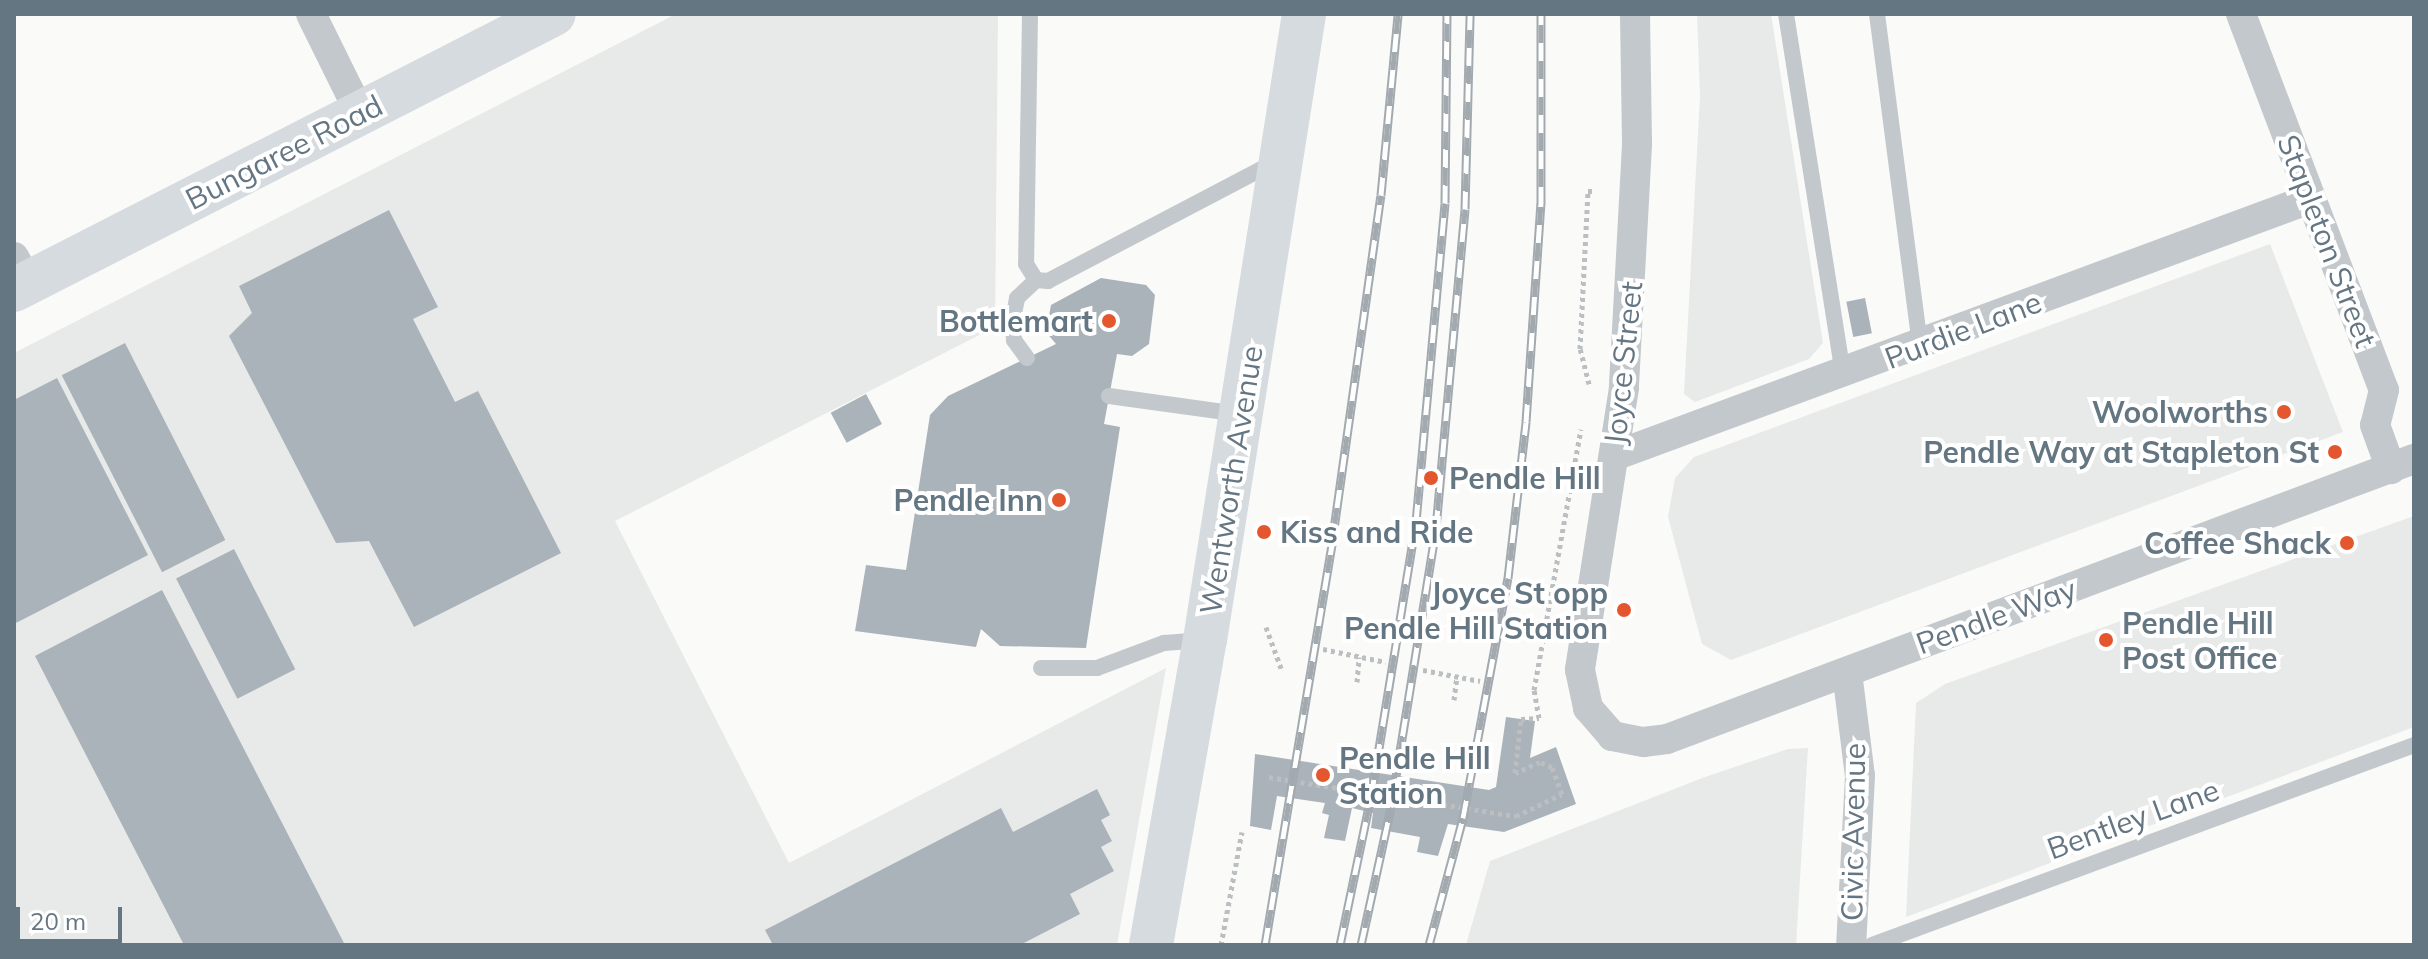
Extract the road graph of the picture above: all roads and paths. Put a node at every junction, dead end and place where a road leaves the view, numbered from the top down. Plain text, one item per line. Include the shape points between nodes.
1 (311, 14) edge
2 (554, 14) edge
3 (1030, 14) edge
4 (1304, 14) edge
5 (1635, 14) edge
6 (1786, 14) edge
7 (1877, 14) edge
8 (2241, 14) edge
9 (360, 113) junction
10 (1283, 158) junction
11 (1593, 191) dead end
12 (2310, 199) junction
13 (19, 276) edge
14 (1036, 280) junction
15 (1920, 347) junction
16 (1027, 358) dead end
17 (1843, 375) junction
18 (1109, 396) dead end
19 (1586, 400) dead end
20 (1242, 414) junction
21 (1583, 415) dead end
22 (1614, 456) junction
23 (2402, 464) edge
24 (1266, 627) dead end
25 (1205, 640) junction
26 (1323, 649) dead end
27 (1359, 657) junction
28 (1386, 662) dead end
29 (1041, 668) dead end
30 (1281, 668) dead end
31 (1423, 670) dead end
32 (1847, 672) junction
33 (1457, 676) junction
34 (1480, 681) dead end
35 (1357, 682) dead end
36 (1454, 700) dead end
37 (1588, 708) joint
38 (2414, 745) edge
39 (1269, 777) dead end
40 (1242, 832) dead end
41 (1151, 945) edge
42 (1221, 945) edge
43 (1851, 945) edge
44 (1872, 945) edge

1 - 9 street
2 - 9 main road, Bungaree Road
3 - 14 lane via 1026,264
4 - 10 main road, Wentworth Avenue
5 - 22 street, Joyce Street via 1632,262
6 - 17 lane
7 - 15 lane
8 - 12 street, Stapleton Street
9 - 13 main road, Bungaree Road
10 - 14 lane via 1048,281
10 - 20 main road, Wentworth Avenue
11 - 19 path via 1588,191 1580,349 1587,372
12 - 15 street, Purdie Lane
12 - 23 street, Stapleton Street via 2384,390 2375,425
14 - 16 lane via 1017,298 1013,319 1014,340
15 - 17 street, Purdie Lane
17 - 22 street, Purdie Lane
18 - 20 lane
20 - 25 main road, Wentworth Avenue
21 - 39 path via 1534,690 1539,718 1521,719 1515,773 1540,762 1552,767 1562,794 1516,816
22 - 37 street, Joyce Street via 1580,670
23 - 32 street, Pendle Way
24 - 30 path
25 - 29 lane via 1164,643 1097,668
25 - 41 main road, Wentworth Avenue
26 - 27 path
27 - 28 path
27 - 35 path
31 - 33 path
32 - 37 street, Pendle Way via 1690,731 1643,742 1612,736
32 - 43 street, Civic Avenue via 1860,776
33 - 34 path
33 - 36 path
38 - 44 lane, Bentley Lane
40 - 42 path

